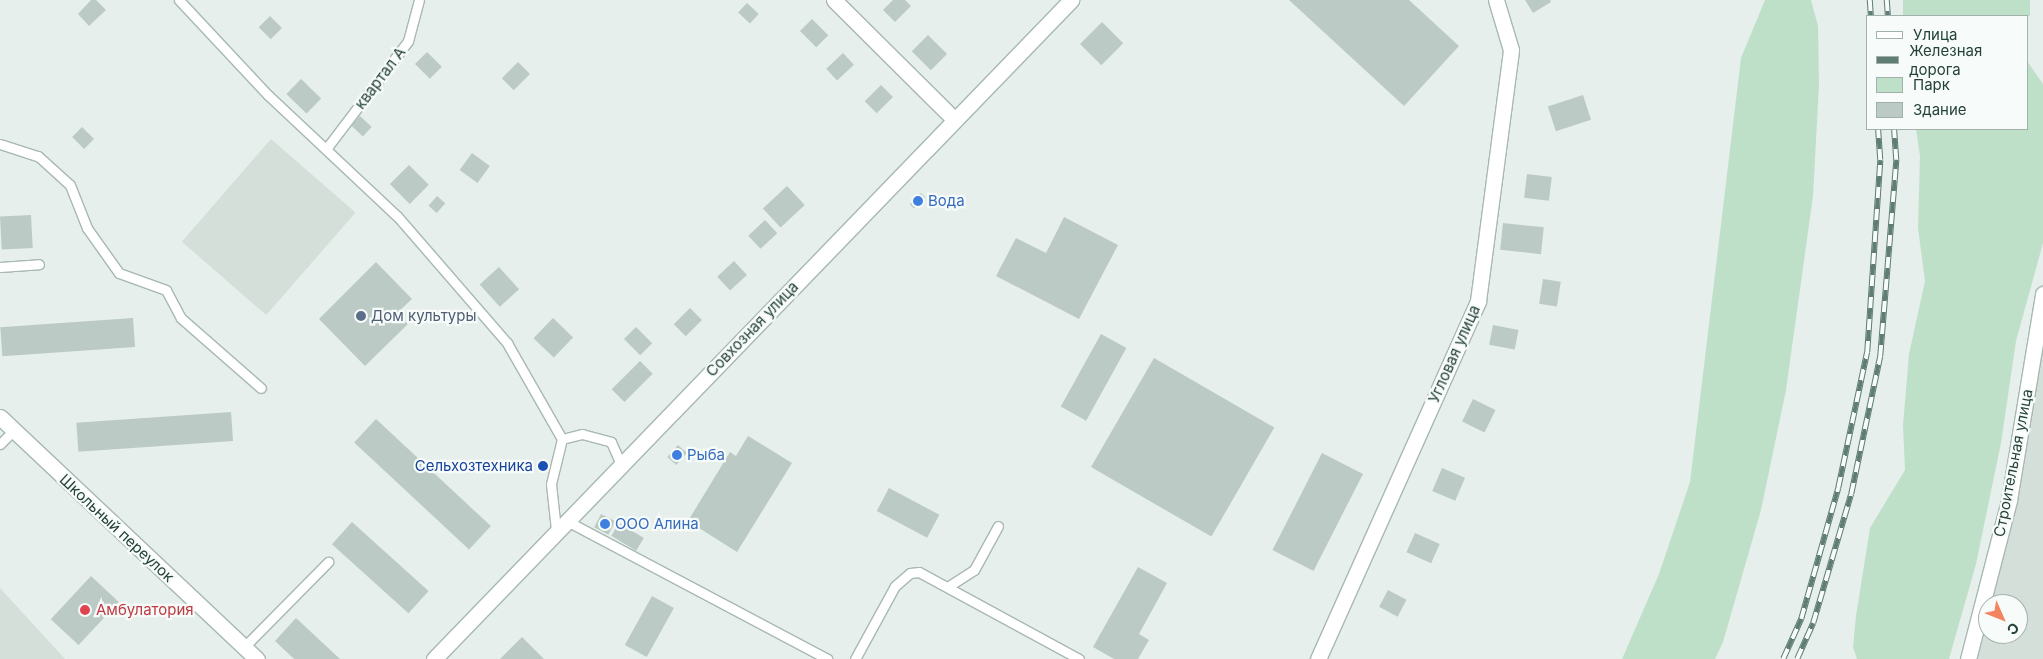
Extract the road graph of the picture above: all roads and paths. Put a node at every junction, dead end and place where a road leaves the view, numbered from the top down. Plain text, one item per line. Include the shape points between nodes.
1 (179, 0) edge
2 (419, 0) edge
3 (834, 0) edge
4 (1071, 0) edge
5 (1496, 0) edge
6 (955, 120) junction
7 (0, 144) edge
8 (326, 149) junction
9 (39, 264) dead end
10 (0, 267) edge
11 (2043, 294) edge
12 (261, 388) dead end
13 (0, 417) edge
14 (14, 430) junction
15 (562, 439) junction
16 (0, 444) edge
17 (621, 464) junction
18 (561, 525) junction
19 (998, 526) dead end
20 (328, 562) dead end
21 (948, 586) junction
22 (244, 647) junction
23 (257, 659) edge
24 (434, 659) edge
25 (827, 659) edge
26 (855, 659) edge
27 (1079, 659) edge
28 (1318, 659) edge
29 (1968, 659) edge

1 - 8 lane via 268,95
2 - 8 lane, квартал А via 408,41
3 - 6 street
4 - 6 street, Совхозная улица
5 - 28 street, Угловая улица via 1511,50 1478,301
6 - 17 street, Совхозная улица
7 - 12 lane via 38,156 70,185 87,228 119,273 166,290 181,318
8 - 15 lane via 398,217 507,343
9 - 10 lane
11 - 29 street, Строительная улица via 2009,500
13 - 14 street, Школьный переулок
14 - 16 lane
14 - 22 street, Школьный переулок
15 - 17 lane via 582,434 612,442
15 - 18 lane via 551,484
17 - 18 street, Совхозная улица
18 - 24 street, Совхозная улица
18 - 25 lane
19 - 21 lane via 974,570
20 - 22 lane
21 - 26 lane via 919,572 902,579
21 - 27 lane
22 - 23 street, Школьный переулок

